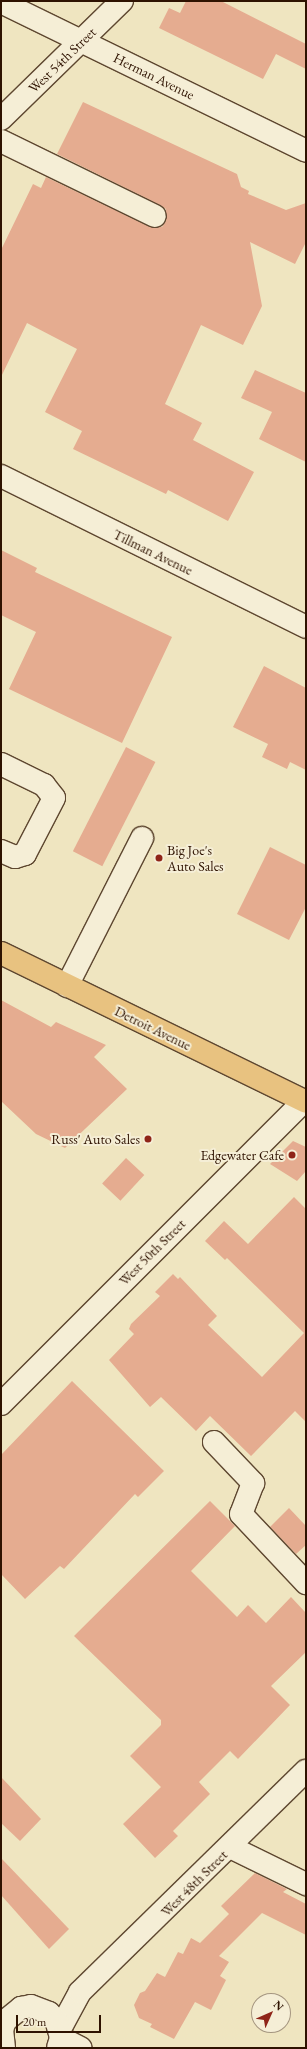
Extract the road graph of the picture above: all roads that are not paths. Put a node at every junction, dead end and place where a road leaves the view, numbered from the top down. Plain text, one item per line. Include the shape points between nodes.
1 (122, 1) edge
2 (1, 2) edge
3 (82, 41) junction
4 (1, 119) edge
5 (1, 141) edge
6 (306, 151) edge
7 (155, 216) dead end
8 (1, 476) edge
9 (306, 627) edge
10 (1, 764) edge
11 (142, 838) dead end
12 (1, 851) edge
13 (1, 953) edge
14 (67, 986) junction
15 (305, 1102) edge
16 (1, 1404) edge
17 (214, 1442) dead end
18 (306, 1583) edge
19 (306, 1772) edge
20 (230, 1846) junction
21 (306, 1884) edge
22 (80, 1992) junction
23 (21, 2006) edge
24 (60, 2038) edge
25 (2, 2043) edge
26 (81, 2048) edge

1 - 3 street, West 54th Street
2 - 3 street, Herman Avenue
3 - 4 street, West 54th Street
3 - 6 street, Herman Avenue
5 - 7 street
8 - 9 street, Tillman Avenue
10 - 12 street via 44,784 54,798 25,854 15,857
11 - 14 street
13 - 14 main road, Detroit Avenue
14 - 15 main road, Detroit Avenue
15 - 16 street, West 50th Street
17 - 18 street via 253,1483 241,1514
19 - 20 street, West 48th Street
20 - 21 street
20 - 22 street, West 48th Street
22 - 23 street, West 48th Street
22 - 24 street, West 48th Street
23 - 24 street via 49,2013
23 - 25 street, West 48th Street via 5,2021
24 - 26 street

